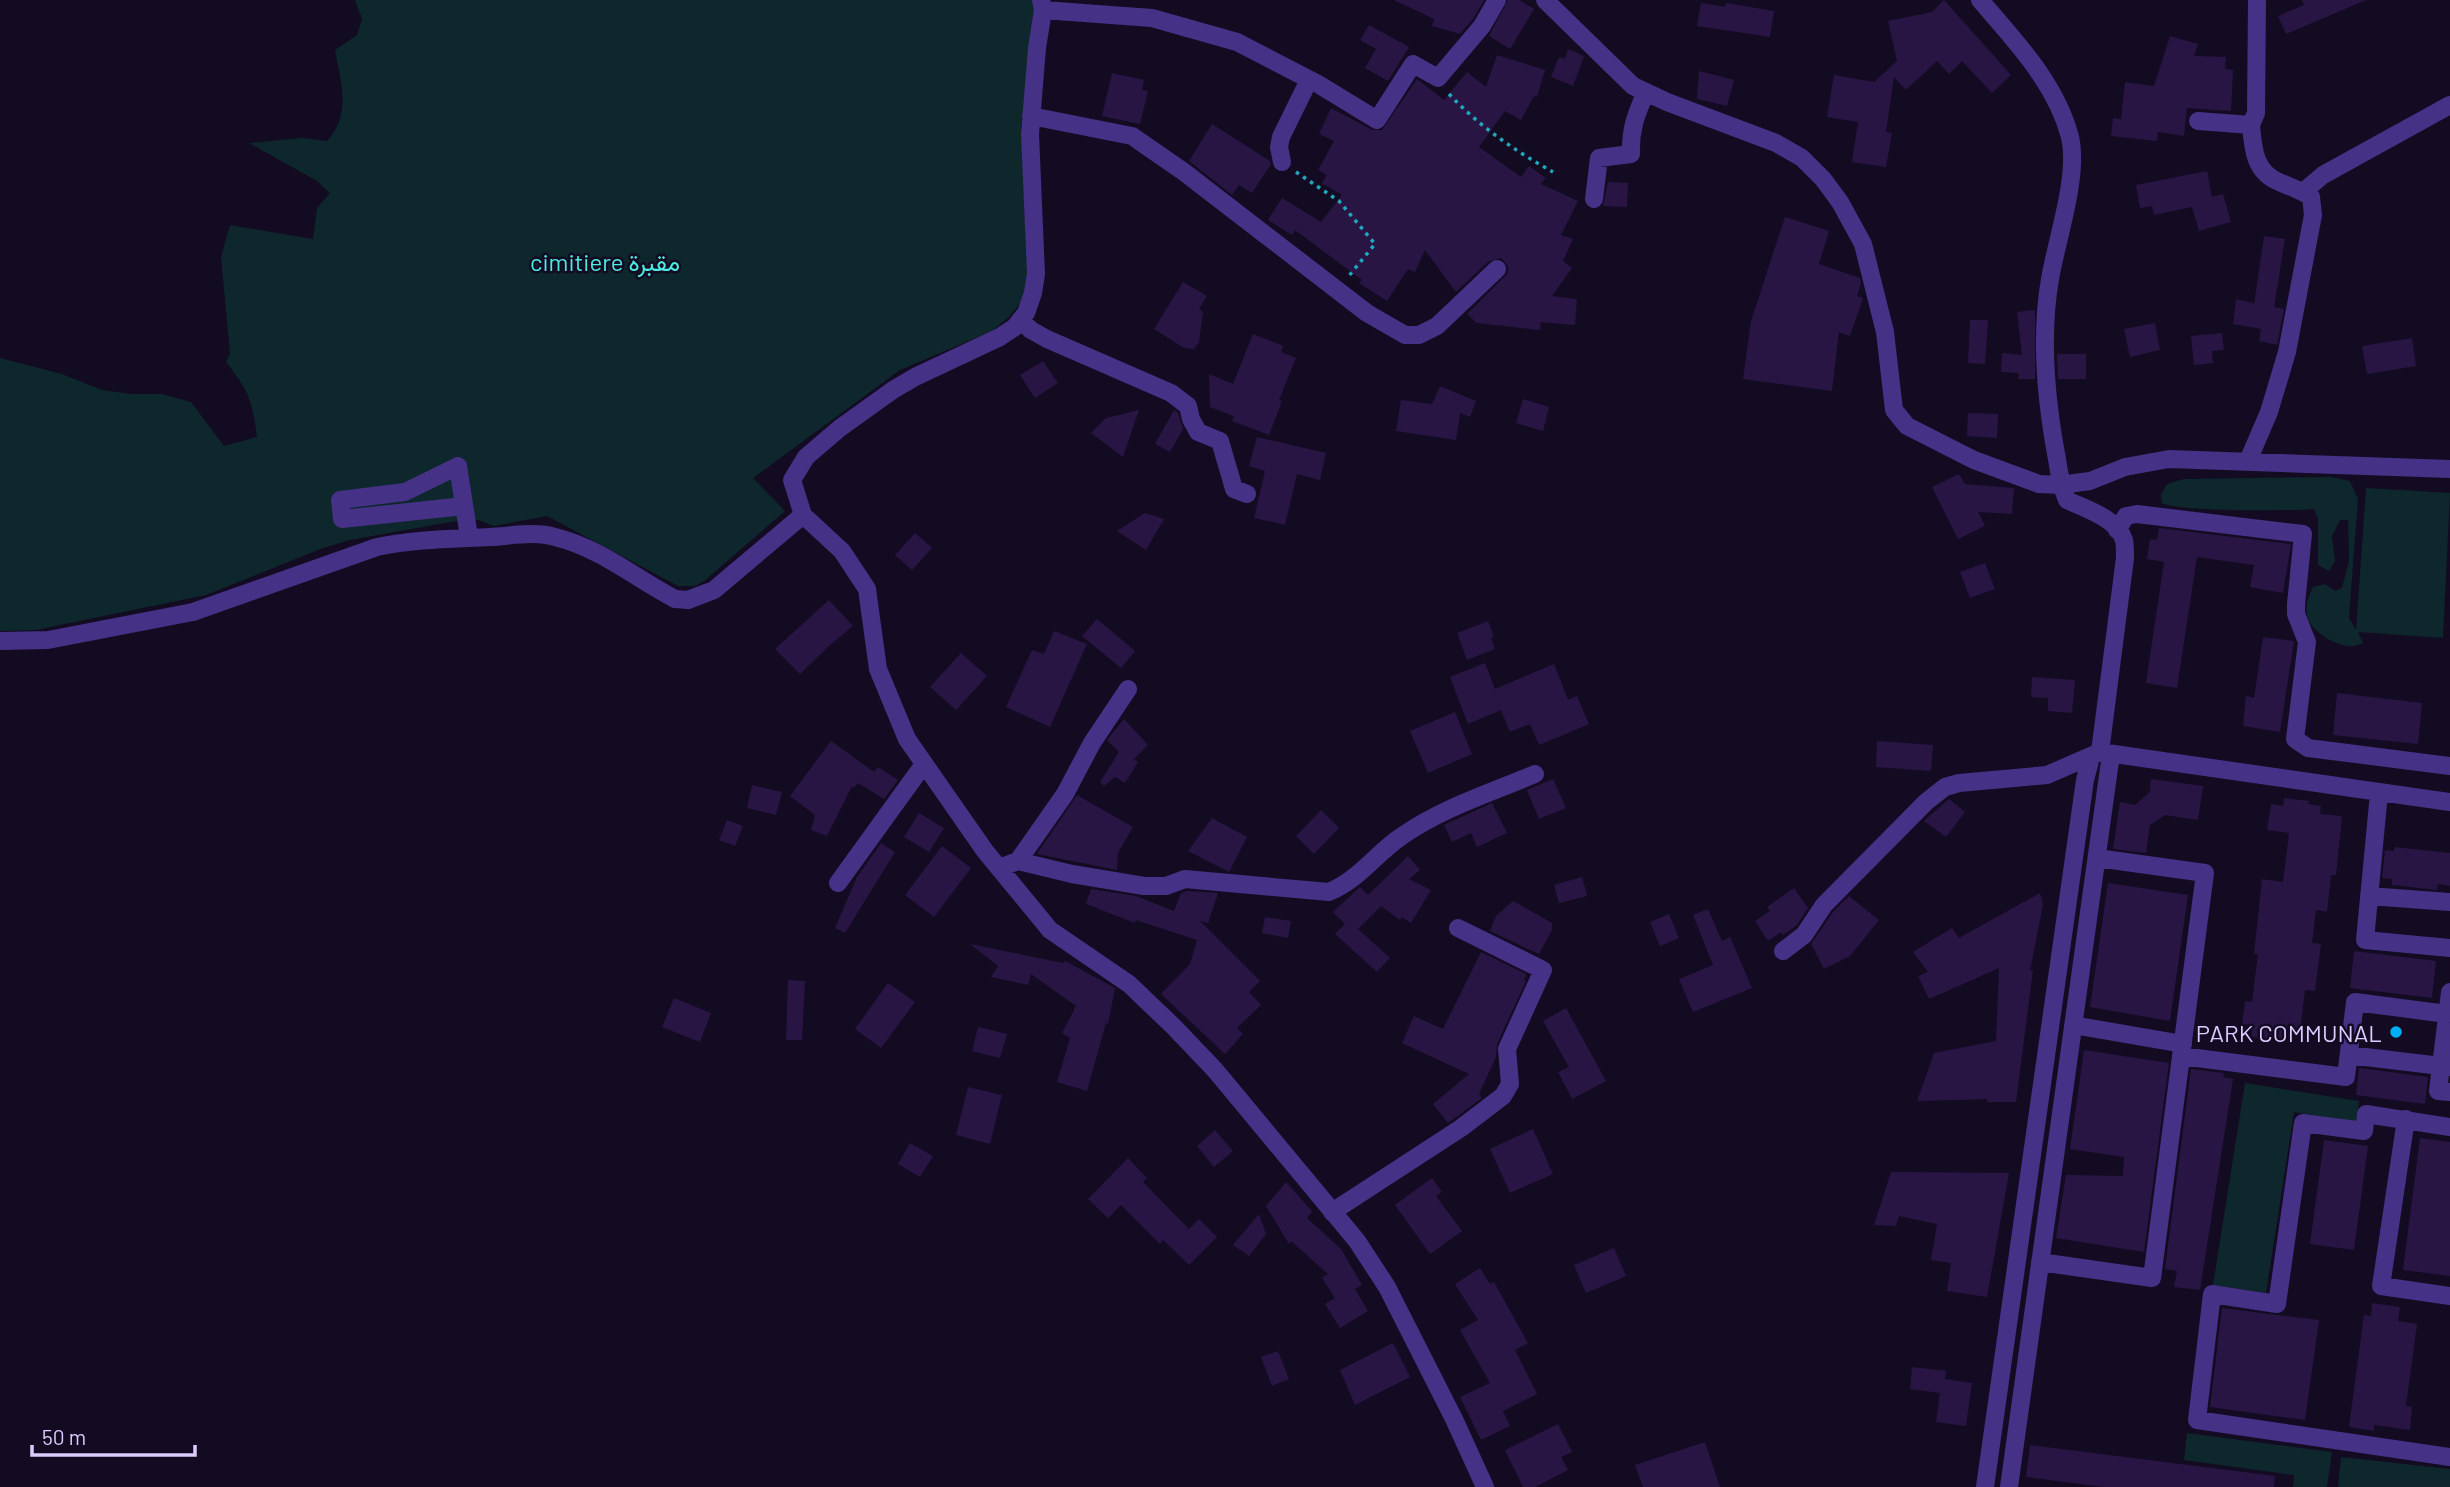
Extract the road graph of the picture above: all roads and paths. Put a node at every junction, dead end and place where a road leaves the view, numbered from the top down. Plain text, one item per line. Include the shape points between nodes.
1 (1497, 0) edge
2 (1545, 0) edge
3 (1980, 0) edge
4 (2256, 0) edge
5 (1042, 5) edge
6 (1438, 78) junction
7 (1309, 80) junction
8 (1646, 92) junction
9 (2450, 104) edge
10 (1031, 116) junction
11 (2198, 121) dead end
12 (2251, 124) junction
13 (1282, 162) joint
14 (1553, 172) dead end
15 (2303, 192) junction
16 (1594, 199) dead end
17 (1497, 269) dead end
18 (1338, 289) junction
19 (1020, 320) junction
20 (2248, 461) junction
21 (2450, 470) edge
22 (2060, 485) junction
23 (1247, 494) dead end
24 (464, 506) junction
25 (803, 515) junction
26 (2118, 530) junction
27 (469, 537) junction
28 (0, 641) edge
29 (1128, 689) dead end
30 (2101, 754) junction
31 (924, 764) junction
32 (2450, 766) edge
33 (1535, 774) dead end
34 (2379, 793) junction
35 (2450, 802) edge
36 (2097, 858) junction
37 (1018, 861) junction
38 (999, 868) junction
39 (838, 883) dead end
40 (2369, 895) junction
41 (2450, 902) edge
42 (1458, 928) dead end
43 (2450, 948) edge
44 (1783, 951) dead end
45 (2450, 992) edge
46 (2447, 1014) junction
47 (2073, 1025) junction
48 (2182, 1050) junction
49 (2349, 1055) junction
50 (2445, 1067) edge
51 (2450, 1092) edge
52 (2406, 1119) junction
53 (2450, 1127) edge
54 (1332, 1212) junction
55 (2040, 1262) junction
56 (2450, 1296) edge
57 (2450, 1457) edge
58 (1485, 1487) edge
59 (1985, 1487) edge
60 (2009, 1487) edge

1 - 6 street via 1482,26
2 - 8 street via 1612,67
3 - 22 street via 2028,55 2064,117 2071,140 2072,165 2046,312 2048,390
4 - 12 street via 2256,113
5 - 7 street via 1152,18 1237,42
5 - 10 street
6 - 7 street via 1413,64 1377,120
6 - 14 path via 1466,113 1520,154
7 - 13 street via 1281,137
8 - 16 street via 1633,120 1631,154 1599,158
8 - 22 street via 1776,143 1823,178 1863,244 1885,332 1894,410 1907,426 2018,477
9 - 15 street via 2323,175
10 - 18 street via 1132,136
10 - 19 street via 1036,274
11 - 12 street
12 - 15 street via 2254,153 2262,171
13 - 18 path via 1339,201 1375,244
15 - 20 street via 2311,197 2313,215 2290,338 2269,412
17 - 18 street via 1437,326 1419,335 1390,328
19 - 23 street via 1047,339 1171,393 1188,405 1198,432 1220,441 1234,489
19 - 25 street via 1000,337 915,377 806,457 792,480
20 - 21 street
20 - 22 street via 2169,459
22 - 26 street via 2067,500 2102,516
24 - 24 street via 458,466 405,492 340,500 342,519
24 - 27 street
25 - 27 street via 714,590 688,600 675,599 596,552 553,536
25 - 31 street via 842,551 867,589 878,669 907,739
26 - 30 street via 2125,558
26 - 32 street via 2126,516 2137,514 2303,534 2296,614 2308,642 2295,739 2308,748
27 - 28 street via 377,547 192,612 48,640
29 - 37 street
30 - 34 street
30 - 36 street
30 - 44 street via 2047,775 1945,787 1899,828 1824,905 1804,935
30 - 59 street via 2085,780
31 - 38 street
31 - 39 street
33 - 37 street via 1403,834 1347,885 1329,892 1185,879 1166,886 1144,886
34 - 35 street
34 - 40 street
36 - 47 street
36 - 48 street via 2205,873
37 - 38 street
38 - 54 street via 1050,930 1129,984 1174,1027
40 - 41 street
40 - 43 street via 2365,940
42 - 54 street via 1543,970 1507,1049 1510,1084 1503,1096 1461,1128
45 - 46 street
46 - 49 street via 2355,1002
46 - 50 street
47 - 48 street
47 - 55 street
48 - 49 street via 2346,1077
48 - 55 street via 2152,1278
49 - 50 street
50 - 51 street via 2438,1091
52 - 53 street
52 - 56 street via 2381,1286
52 - 57 street via 2366,1114 2364,1132 2303,1123 2277,1304 2212,1294 2197,1420
54 - 58 street via 1387,1287
55 - 60 street

